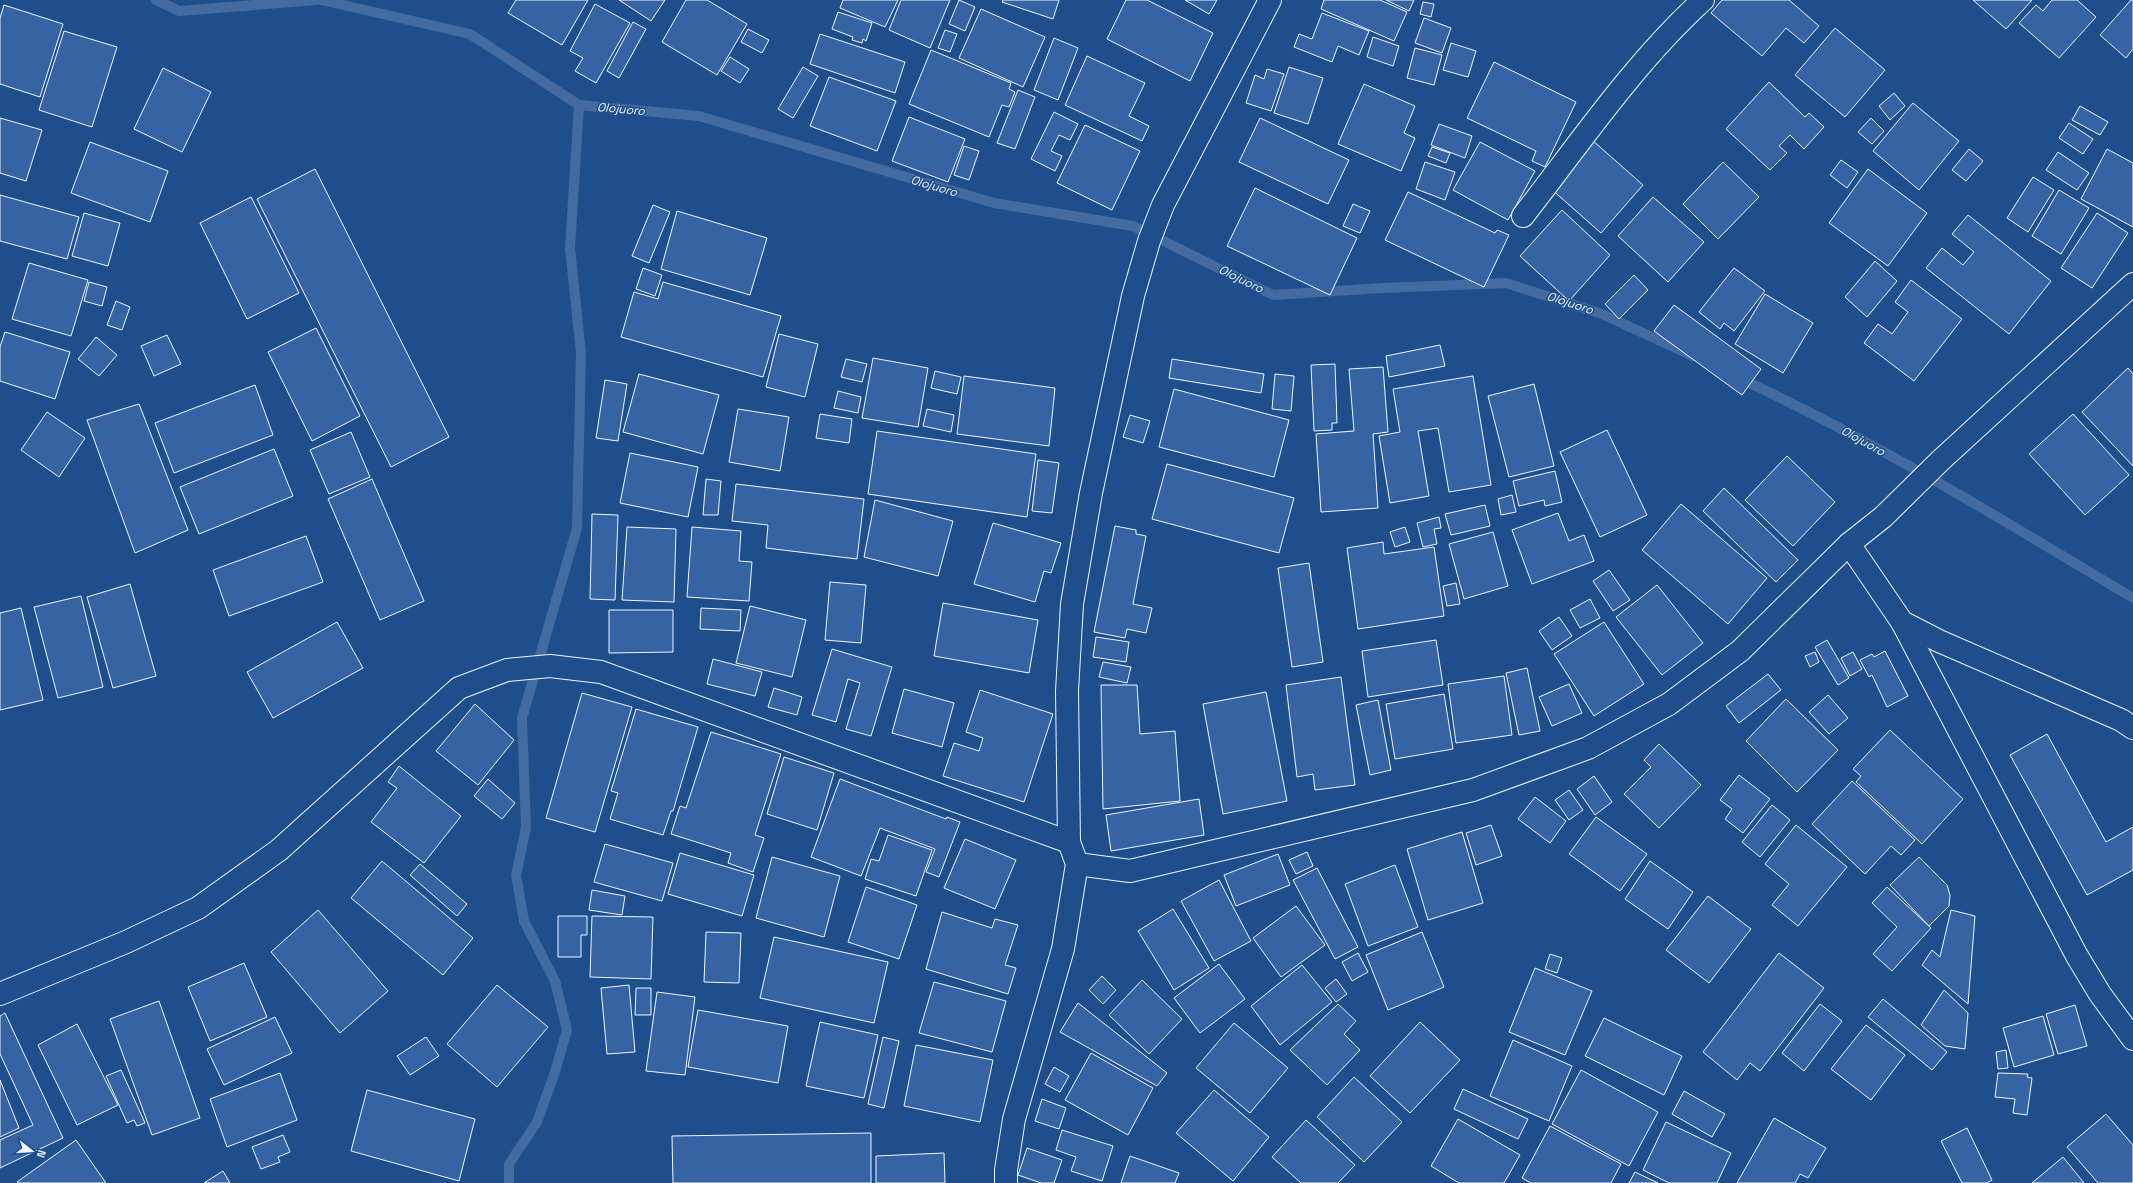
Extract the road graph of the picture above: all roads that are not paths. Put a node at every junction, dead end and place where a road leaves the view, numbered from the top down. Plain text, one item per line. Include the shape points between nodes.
1 (1270, 0) edge
2 (1703, 0) edge
3 (1523, 216) dead end
4 (2133, 284) edge
5 (1849, 544) junction
6 (1902, 622) junction
7 (2133, 728) edge
8 (1069, 842) junction
9 (1077, 864) junction
10 (0, 994) edge
11 (2133, 1039) edge
12 (1006, 1183) edge

1 - 8 street via 1163,205 1149,241 1133,296 1091,493 1072,604 1067,691
2 - 3 street via 1682,19 1628,82
4 - 5 street via 1941,460 1883,518
5 - 6 street
5 - 9 street via 1740,651 1669,704 1588,748 1473,790 1130,871
6 - 7 street via 1939,641 2121,720
6 - 11 street via 2077,956 2100,994
8 - 9 street
8 - 10 street via 601,672 550,666 507,670 459,688 279,850 198,908 126,942
9 - 12 street via 1063,949 1014,1119

